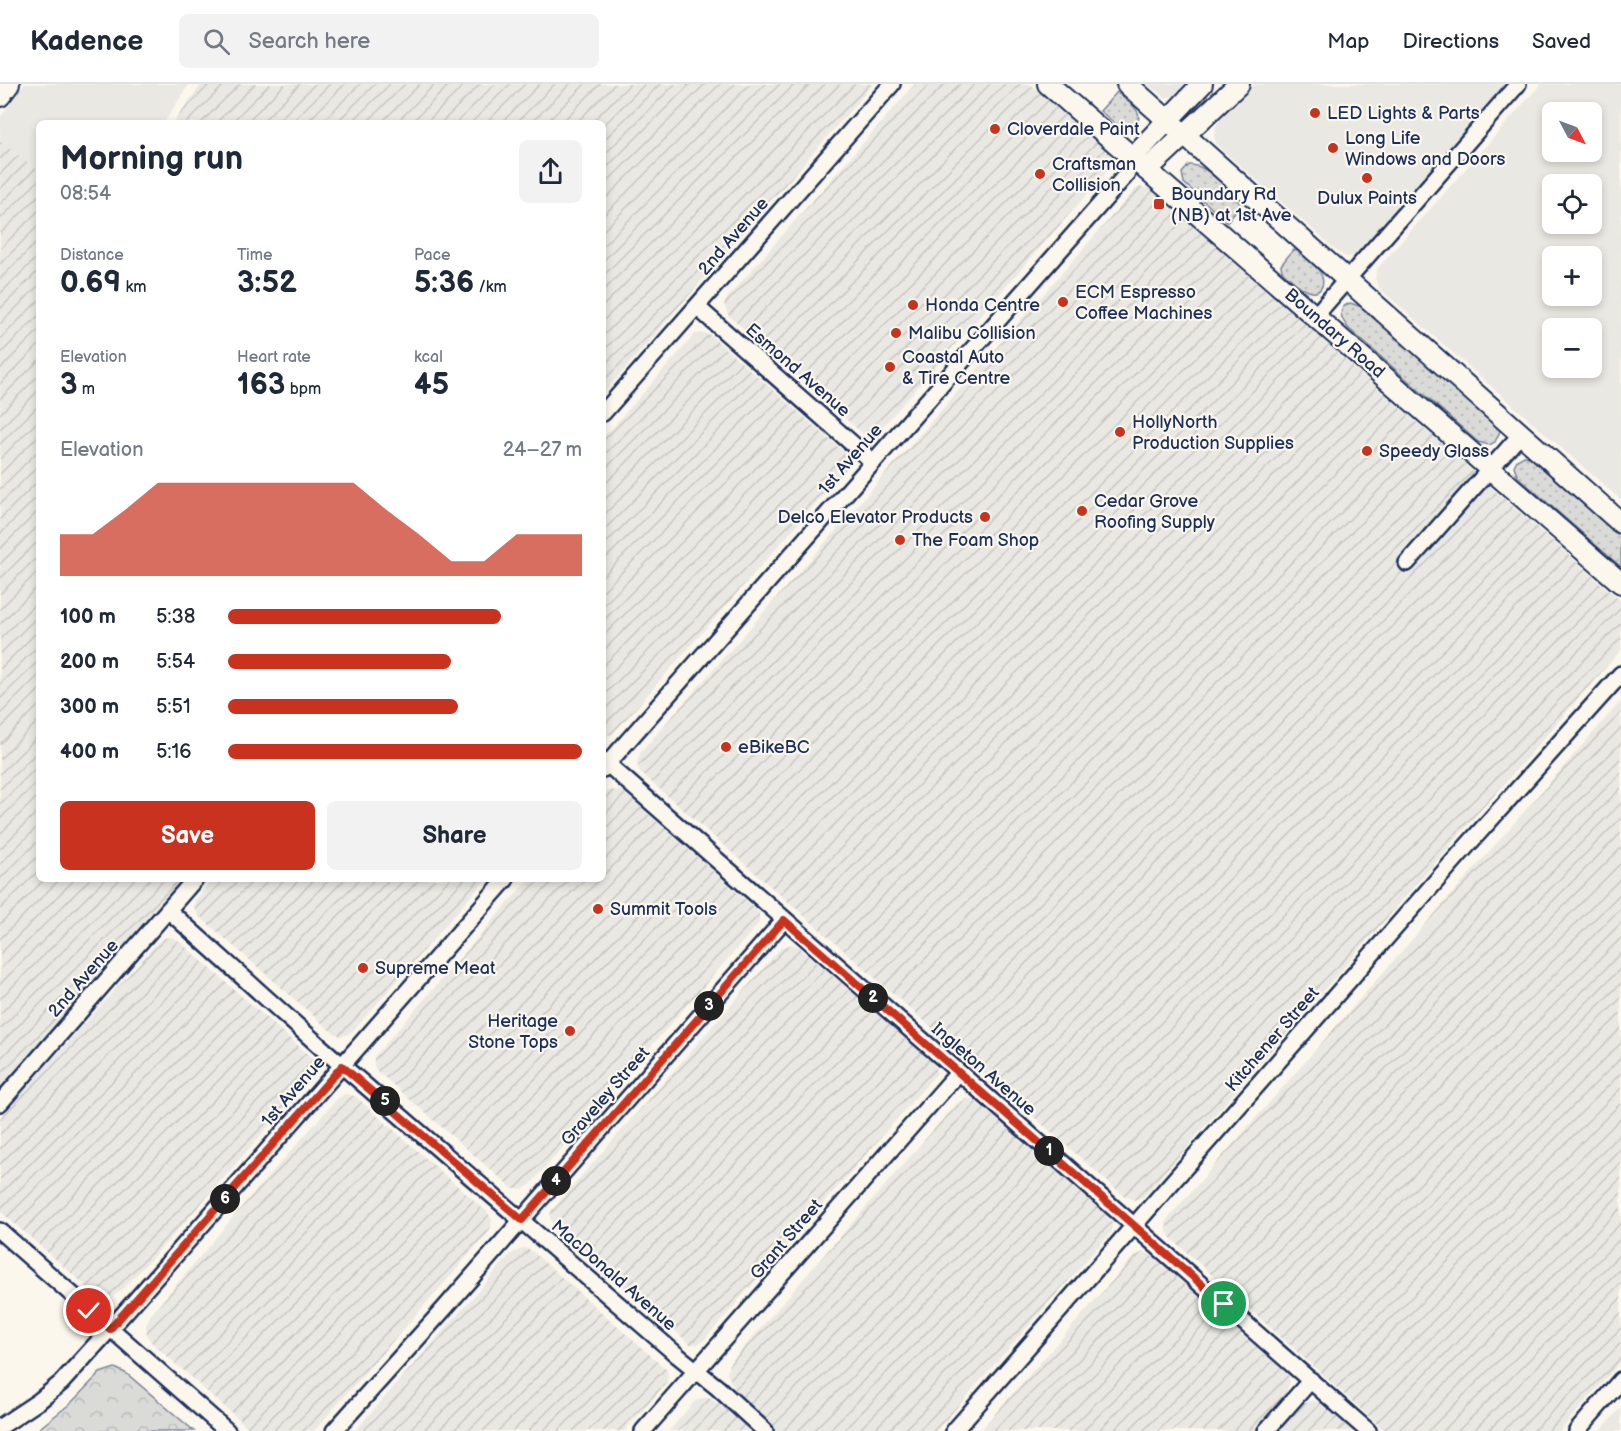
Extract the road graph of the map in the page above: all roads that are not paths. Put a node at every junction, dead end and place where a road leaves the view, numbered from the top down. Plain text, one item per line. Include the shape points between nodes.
1 (9, 84) edge
2 (892, 84) edge
3 (1048, 84) edge
4 (1127, 84) edge
5 (1202, 84) edge
6 (1239, 84) edge
7 (1518, 84) edge
8 (0, 96) edge
9 (1168, 121) junction
10 (1184, 135) junction
11 (1135, 168) junction
12 (1346, 280) junction
13 (696, 307) junction
14 (1316, 316) junction
15 (606, 410) edge
16 (1521, 434) junction
17 (873, 462) junction
18 (1490, 469) junction
19 (1621, 524) edge
20 (1407, 563) dead end
21 (1621, 583) edge
22 (1621, 674) edge
23 (606, 763) edge
24 (606, 765) edge
25 (192, 882) edge
26 (503, 882) edge
27 (168, 910) junction
28 (784, 920) junction
29 (342, 1066) junction
30 (958, 1073) junction
31 (0, 1103) edge
32 (522, 1220) junction
33 (1135, 1226) junction
34 (0, 1231) edge
35 (110, 1329) junction
36 (696, 1371) junction
37 (1311, 1380) junction
38 (1621, 1380) edge
39 (0, 1427) edge
40 (227, 1431) edge
41 (334, 1431) edge
42 (643, 1431) edge
43 (765, 1431) edge
44 (954, 1431) edge
45 (1266, 1431) edge
46 (1368, 1431) edge
47 (1576, 1431) edge

1 - 8 main road
2 - 13 street, 2nd Avenue
3 - 11 main road, Boundary Road
4 - 9 main road
5 - 9 main road
6 - 10 main road
7 - 12 street
9 - 10 main road
9 - 11 main road
10 - 11 main road
10 - 12 main road
11 - 14 main road, Boundary Road
11 - 17 street, 1st Avenue
12 - 14 street
12 - 16 main road
13 - 15 street, 2nd Avenue
13 - 17 street, Esmond Avenue
14 - 18 main road, Boundary Road
16 - 18 street
16 - 19 main road
17 - 23 street, 1st Avenue
18 - 20 street
18 - 21 main road, Boundary Road
22 - 33 street, Kitchener Street
24 - 28 street, Ingleton Avenue
25 - 27 street, 2nd Avenue
26 - 29 street, 1st Avenue
27 - 29 street, MacDonald Avenue
27 - 31 street, 2nd Avenue
28 - 30 street, Ingleton Avenue
28 - 32 street, Graveley Street
29 - 32 street, MacDonald Avenue
29 - 35 street, 1st Avenue
30 - 33 street, Ingleton Avenue
30 - 36 street, Grant Street
32 - 36 street, MacDonald Avenue
32 - 41 street, Graveley Street
33 - 37 street, Ingleton Avenue
33 - 44 street, Kitchener Street
34 - 35 street
35 - 39 street, 1st Avenue via 61,1383
35 - 40 street
36 - 42 street, Grant Street
36 - 43 street, MacDonald Avenue
37 - 45 street
37 - 46 street, Ingleton Avenue
38 - 47 street

